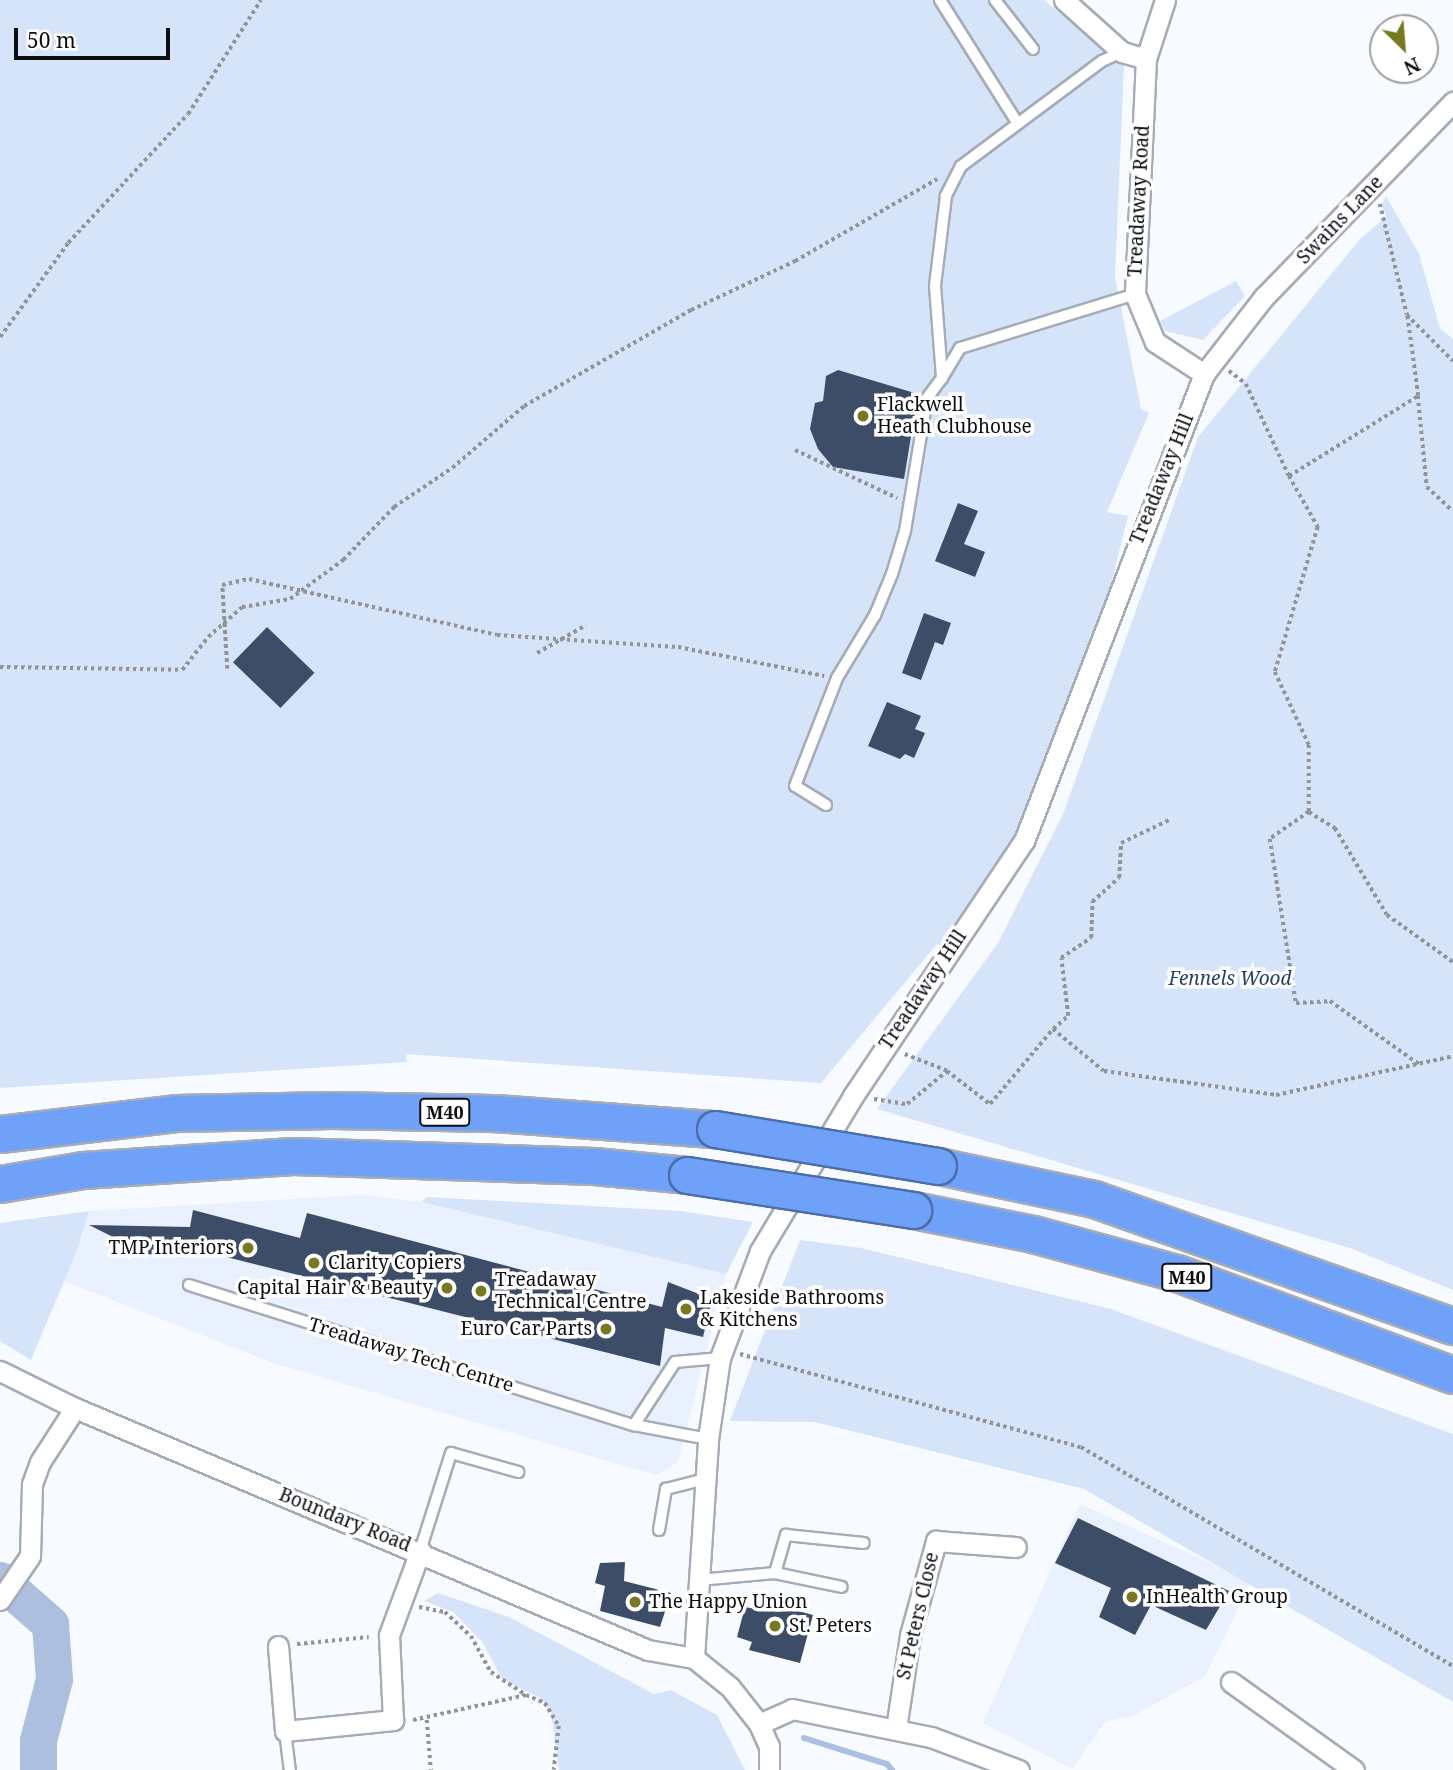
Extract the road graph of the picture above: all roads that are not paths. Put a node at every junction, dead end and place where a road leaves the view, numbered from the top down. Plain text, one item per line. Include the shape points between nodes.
1 (940, 0) edge
2 (995, 0) edge
3 (1065, 0) edge
4 (1164, 0) edge
5 (1033, 49) dead end
6 (1122, 52) junction
7 (1146, 59) junction
8 (1453, 102) edge
9 (1018, 124) junction
10 (1135, 295) junction
11 (1228, 339) joint
12 (1204, 374) junction
13 (942, 378) junction
14 (826, 805) dead end
15 (0, 1134) edge
16 (0, 1184) edge
17 (189, 1285) dead end
18 (1453, 1326) edge
19 (721, 1353) junction
20 (0, 1371) edge
21 (1453, 1375) edge
22 (75, 1408) junction
23 (634, 1425) junction
24 (708, 1439) junction
25 (517, 1472) dead end
26 (705, 1479) junction
27 (659, 1530) dead end
28 (864, 1543) dead end
29 (1016, 1547) dead end
30 (420, 1551) junction
31 (775, 1573) junction
32 (699, 1580) junction
33 (842, 1587) dead end
34 (0, 1600) edge
35 (278, 1646) road end
36 (694, 1658) junction
37 (1231, 1682) dead end
38 (759, 1724) junction
39 (896, 1729) junction
40 (285, 1731) junction
41 (290, 1770) edge
42 (769, 1770) edge
43 (1019, 1770) edge
44 (1354, 1770) edge

1 - 9 lane
2 - 5 lane
3 - 6 street
4 - 7 street, Treadaway Road
6 - 7 street
6 - 9 lane
7 - 10 street, Treadaway Road
8 - 11 street, Swains Lane
9 - 13 lane via 961,166 946,196 935,286
10 - 12 street, Treadaway Road via 1155,342
10 - 13 lane via 960,348
11 - 12 street, Treadaway Hill
12 - 19 street, Treadaway Hill via 1024,841 853,1096 760,1251
13 - 14 lane via 928,398 905,531 875,615 837,678 795,786
15 - 18 highway, M40, bridge via 176,1113 332,1110 495,1114 715,1129 939,1166 1094,1199
16 - 21 highway, M40, bridge via 95,1169 293,1156 594,1166 687,1175 1032,1234 1177,1273
17 - 23 lane, Treadaway Tech Centre
19 - 23 lane via 675,1363
19 - 24 street, Treadaway Hill
20 - 22 street, Boundary Road
22 - 30 street, Boundary Road
22 - 34 street via 40,1462 32,1484 30,1556
23 - 24 lane, Treadaway Tech Centre
24 - 26 street, Treadaway Hill
25 - 30 lane via 451,1453
26 - 27 lane via 666,1489
26 - 32 street, Treadaway Hill
28 - 31 lane via 786,1535
29 - 39 street, St Peters Close via 936,1541 910,1634
30 - 36 street, Boundary Road via 648,1650
30 - 40 street via 389,1635 393,1720
31 - 32 lane
31 - 33 lane
32 - 36 street, Treadaway Hill
35 - 40 street
36 - 38 street via 730,1687
37 - 44 street
38 - 39 street via 792,1709
38 - 42 street via 769,1746
39 - 43 street
40 - 41 lane

